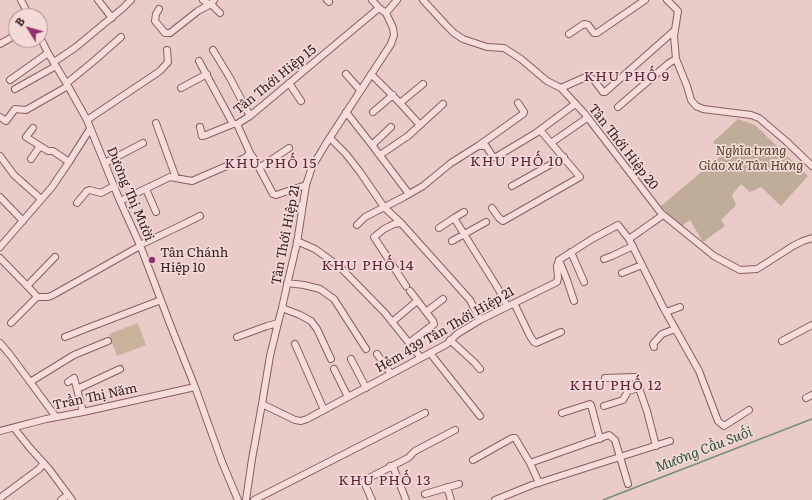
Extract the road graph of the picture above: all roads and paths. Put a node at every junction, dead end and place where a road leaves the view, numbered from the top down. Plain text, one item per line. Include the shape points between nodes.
1 (98, 0) edge
2 (131, 0) edge
3 (203, 0) edge
4 (372, 0) edge
5 (397, 0) edge
6 (423, 0) edge
7 (644, 0) edge
8 (667, 0) edge
9 (212, 3) edge
10 (379, 8) junction
11 (159, 9) dead end
12 (220, 13) dead end
13 (386, 13) junction
14 (112, 18) junction
15 (675, 30) junction
16 (569, 34) dead end
17 (120, 37) dead end
18 (45, 48) edge
19 (167, 50) dead end
20 (213, 50) dead end
21 (48, 54) junction
22 (676, 59) junction
23 (200, 61) dead end
24 (55, 64) junction
25 (207, 74) junction
26 (346, 74) dead end
27 (371, 74) junction
28 (10, 80) dead end
29 (289, 83) junction
30 (68, 84) junction
31 (423, 84) dead end
32 (181, 88) dead end
33 (561, 88) junction
34 (15, 89) dead end
35 (360, 90) junction
36 (393, 95) junction
37 (301, 101) dead end
38 (400, 103) junction
39 (518, 103) dead end
40 (444, 104) dead end
41 (575, 104) junction
42 (618, 107) dead end
43 (346, 112) junction
44 (373, 112) dead end
45 (250, 116) junction
46 (0, 117) edge
47 (587, 118) junction
48 (87, 120) junction
49 (156, 123) dead end
50 (235, 124) junction
51 (420, 125) junction
52 (200, 127) dead end
53 (391, 127) dead end
54 (33, 128) dead end
55 (90, 129) junction
56 (540, 130) junction
57 (330, 138) junction
58 (143, 143) dead end
59 (551, 143) junction
60 (372, 144) junction
61 (40, 146) junction
62 (478, 146) junction
63 (289, 148) dead end
64 (250, 153) junction
65 (380, 154) junction
66 (0, 156) edge
67 (564, 157) junction
68 (31, 159) dead end
69 (69, 162) junction
70 (105, 163) junction
71 (812, 166) edge
72 (259, 168) junction
73 (176, 178) junction
74 (306, 185) junction
75 (114, 186) junction
76 (512, 186) dead end
77 (146, 189) junction
78 (409, 194) junction
79 (0, 197) edge
80 (41, 199) junction
81 (120, 201) junction
82 (77, 203) dead end
83 (384, 207) junction
84 (492, 208) dead end
85 (156, 212) dead end
86 (464, 212) dead end
87 (663, 215) junction
88 (200, 216) dead end
89 (454, 218) junction
90 (23, 221) junction
91 (486, 222) dead end
92 (401, 223) junction
93 (357, 225) dead end
94 (439, 228) dead end
95 (464, 234) junction
96 (812, 238) edge
97 (629, 239) junction
98 (297, 241) junction
99 (452, 241) dead end
100 (140, 246) junction
101 (633, 246) junction
102 (0, 247) edge
103 (571, 252) junction
104 (55, 257) dead end
105 (0, 258) edge
106 (604, 259) dead end
107 (559, 260) junction
108 (642, 265) junction
109 (622, 273) dead end
110 (584, 282) dead end
111 (287, 283) junction
112 (27, 286) junction
113 (37, 297) junction
114 (443, 299) dead end
115 (161, 300) junction
116 (417, 301) junction
117 (574, 301) dead end
118 (514, 303) junction
119 (507, 306) junction
120 (680, 307) dead end
121 (282, 308) junction
122 (426, 312) junction
123 (666, 312) junction
124 (480, 320) junction
125 (392, 322) junction
126 (12, 323) dead end
127 (278, 323) junction
128 (812, 326) edge
129 (675, 329) junction
130 (560, 332) dead end
131 (65, 337) dead end
132 (237, 337) dead end
133 (450, 340) junction
134 (108, 341) dead end
135 (782, 341) dead end
136 (0, 343) edge
137 (409, 343) junction
138 (295, 344) dead end
139 (654, 348) dead end
140 (366, 349) dead end
141 (430, 353) junction
142 (377, 354) dead end
143 (421, 358) junction
144 (331, 359) dead end
145 (351, 359) dead end
146 (120, 368) dead end
147 (334, 369) dead end
148 (480, 369) dead end
149 (391, 374) junction
150 (605, 378) dead end
151 (30, 382) junction
152 (68, 382) dead end
153 (195, 386) junction
154 (366, 388) junction
155 (639, 388) junction
156 (77, 389) junction
157 (348, 397) junction
158 (262, 404) junction
159 (604, 406) dead end
160 (324, 410) junction
161 (749, 410) dead end
162 (83, 412) junction
163 (425, 413) dead end
164 (562, 413) dead end
165 (480, 416) dead end
166 (56, 417) junction
167 (14, 428) junction
168 (455, 430) dead end
169 (0, 431) edge
170 (600, 439) junction
171 (670, 441) dead end
172 (656, 446) junction
173 (620, 457) junction
174 (473, 460) dead end
175 (44, 463) junction
176 (530, 463) junction
177 (390, 466) junction
178 (539, 483) junction
179 (459, 484) dead end
180 (628, 484) dead end
181 (447, 488) junction
182 (424, 494) dead end
183 (70, 497) edge
184 (0, 498) edge
185 (61, 500) edge
186 (238, 500) edge
187 (246, 500) edge
188 (254, 500) edge
189 (372, 500) edge
190 (406, 500) edge
191 (451, 500) edge
192 (495, 500) edge

1 - 14 street
2 - 14 street
3 - 9 street
4 - 10 street
5 - 13 street
6 - 33 street, Tân Thới Hiệp 20 via 444,24 463,39 487,47 504,48 547,81
7 - 16 street via 597,33 584,24
8 - 15 street via 678,11
9 - 11 street via 170,33 165,33 155,21
9 - 12 street
10 - 13 street
10 - 29 street, Tân Thới Hiệp 15
13 - 27 street, Tân Thới Hiệp 21 via 394,35
14 - 24 street
15 - 22 street
15 - 33 street via 605,92 588,76
17 - 30 street
18 - 21 street, Dương Thị Mười
19 - 48 street via 168,62 160,71
20 - 45 street
21 - 24 street, Dương Thị Mười
21 - 28 street
22 - 42 street
22 - 71 street via 691,100 696,106 759,118
23 - 25 street
24 - 30 street, Dương Thị Mười
24 - 34 street
25 - 32 street
25 - 50 street
26 - 35 street
27 - 35 street, Tân Thới Hiệp 21
27 - 36 street
29 - 37 street
29 - 45 street, Tân Thới Hiệp 15
30 - 46 street via 26,110 14,109 6,121
30 - 48 street, Dương Thị Mười
31 - 38 street
33 - 41 street, Tân Thới Hiệp 20
35 - 43 street, Tân Thới Hiệp 21
36 - 38 street
36 - 44 street
38 - 51 street
39 - 62 street via 523,114
40 - 51 street
41 - 47 street, Tân Thới Hiệp 20
41 - 56 street
43 - 57 street, Tân Thới Hiệp 21
43 - 60 street
45 - 50 street, Tân Thới Hiệp 15
47 - 59 street
47 - 87 street, Tân Thới Hiệp 20
48 - 55 street, Dương Thị Mười
49 - 73 street
50 - 52 street via 202,136
50 - 64 street, Tân Thới Hiệp 15
51 - 65 street
53 - 60 street
54 - 61 street via 26,137
55 - 69 street
55 - 70 street, Dương Thị Mười
56 - 59 street
56 - 62 street via 496,158 486,146
57 - 74 street, Tân Thới Hiệp 21 via 312,167
57 - 83 street via 346,154
58 - 70 street
59 - 67 street
60 - 65 street
61 - 68 street
61 - 69 street
62 - 78 street
63 - 72 street
64 - 72 street, Tân Thới Hiệp 15
64 - 73 street via 245,158 192,181
65 - 78 street
66 - 80 street via 14,175
67 - 76 street
67 - 84 street via 580,177 503,220
69 - 80 street
70 - 75 street, Dương Thị Mười
72 - 74 street, Tân Thới Hiệp 15 via 273,194
73 - 77 street via 170,177
74 - 98 street, Tân Thới Hiệp 21
75 - 81 street, Dương Thị Mười
75 - 82 street via 101,193 86,191
77 - 81 street
77 - 85 street
78 - 83 street
79 - 90 street
80 - 90 street
81 - 100 street, Dương Thị Mười
83 - 92 street
83 - 93 street via 365,217
86 - 89 street
87 - 96 street, Tân Thới Hiệp 20 via 714,256 740,270 757,269 793,246
87 - 97 street
88 - 100 street
89 - 94 street
89 - 95 street
90 - 102 street
91 - 95 street
92 - 116 street via 384,228 374,237
92 - 124 street via 470,300
95 - 99 street
95 - 119 street
97 - 101 street
97 - 103 street via 618,225
98 - 111 street, Tân Thới Hiệp 21
98 - 125 street via 315,249 340,267
100 - 113 street via 53,295
100 - 115 street, Dương Thị Mười
101 - 106 street
101 - 108 street
103 - 107 street
103 - 110 street
104 - 112 street
105 - 112 street
107 - 117 street
107 - 118 street, Hẻm 439 Tân Thới Hiệp 21 via 557,282
108 - 109 street
108 - 123 street
111 - 121 street, Tân Thới Hiệp 21
111 - 140 street via 320,289 334,299
112 - 113 street
113 - 126 street
114 - 122 street
115 - 131 street
115 - 153 street, Dương Thị Mười
116 - 122 street
116 - 125 street
118 - 119 street, Hẻm 439 Tân Thới Hiệp 21
118 - 130 street via 534,342
119 - 124 street, Hẻm 439 Tân Thới Hiệp 21
120 - 123 street
121 - 127 street, Tân Thới Hiệp 21
121 - 144 street via 311,321
122 - 137 street via 434,324
123 - 129 street
124 - 133 street, Hẻm 439 Tân Thới Hiệp 21
125 - 137 street
127 - 132 street
127 - 158 street, Tân Thới Hiệp 21
128 - 135 street
129 - 139 street via 662,334 653,344
129 - 161 street via 699,371 718,421 724,426
133 - 141 street, Hẻm 439 Tân Thới Hiệp 21
133 - 148 street
134 - 151 street via 74,355
136 - 151 street
137 - 143 street
138 - 160 street
141 - 143 street, Hẻm 439 Tân Thới Hiệp 21
141 - 165 street
142 - 149 street
143 - 149 street, Hẻm 439 Tân Thới Hiệp 21
145 - 154 street
146 - 156 street
147 - 157 street
149 - 154 street, Hẻm 439 Tân Thới Hiệp 21
150 - 155 street via 635,377
151 - 166 street
152 - 156 street via 74,378
153 - 162 street, Trần Thị Năm
153 - 186 street, Dương Thị Mười
154 - 157 street, Hẻm 439 Tân Thới Hiệp 21
155 - 159 street via 628,391 623,400
155 - 172 street
156 - 162 street
157 - 160 street, Hẻm 439 Tân Thới Hiệp 21
158 - 160 street, Hẻm 439 Tân Thới Hiệp 21 via 301,421
158 - 187 street, Tân Thới Hiệp 21
162 - 166 street, Trần Thị Năm
163 - 188 street
164 - 170 street via 590,404
166 - 167 street, Trần Thị Năm
167 - 169 street, Trần Thị Năm
167 - 175 street
168 - 177 street
170 - 173 street via 612,437
170 - 176 street
171 - 172 street
172 - 173 street
173 - 178 street
173 - 180 street
174 - 176 street via 515,438
175 - 183 street
175 - 184 street via 40,469
176 - 178 street
177 - 189 street via 365,480
177 - 190 street via 394,469
178 - 192 street
179 - 181 street
181 - 182 street
181 - 191 street
183 - 185 street

